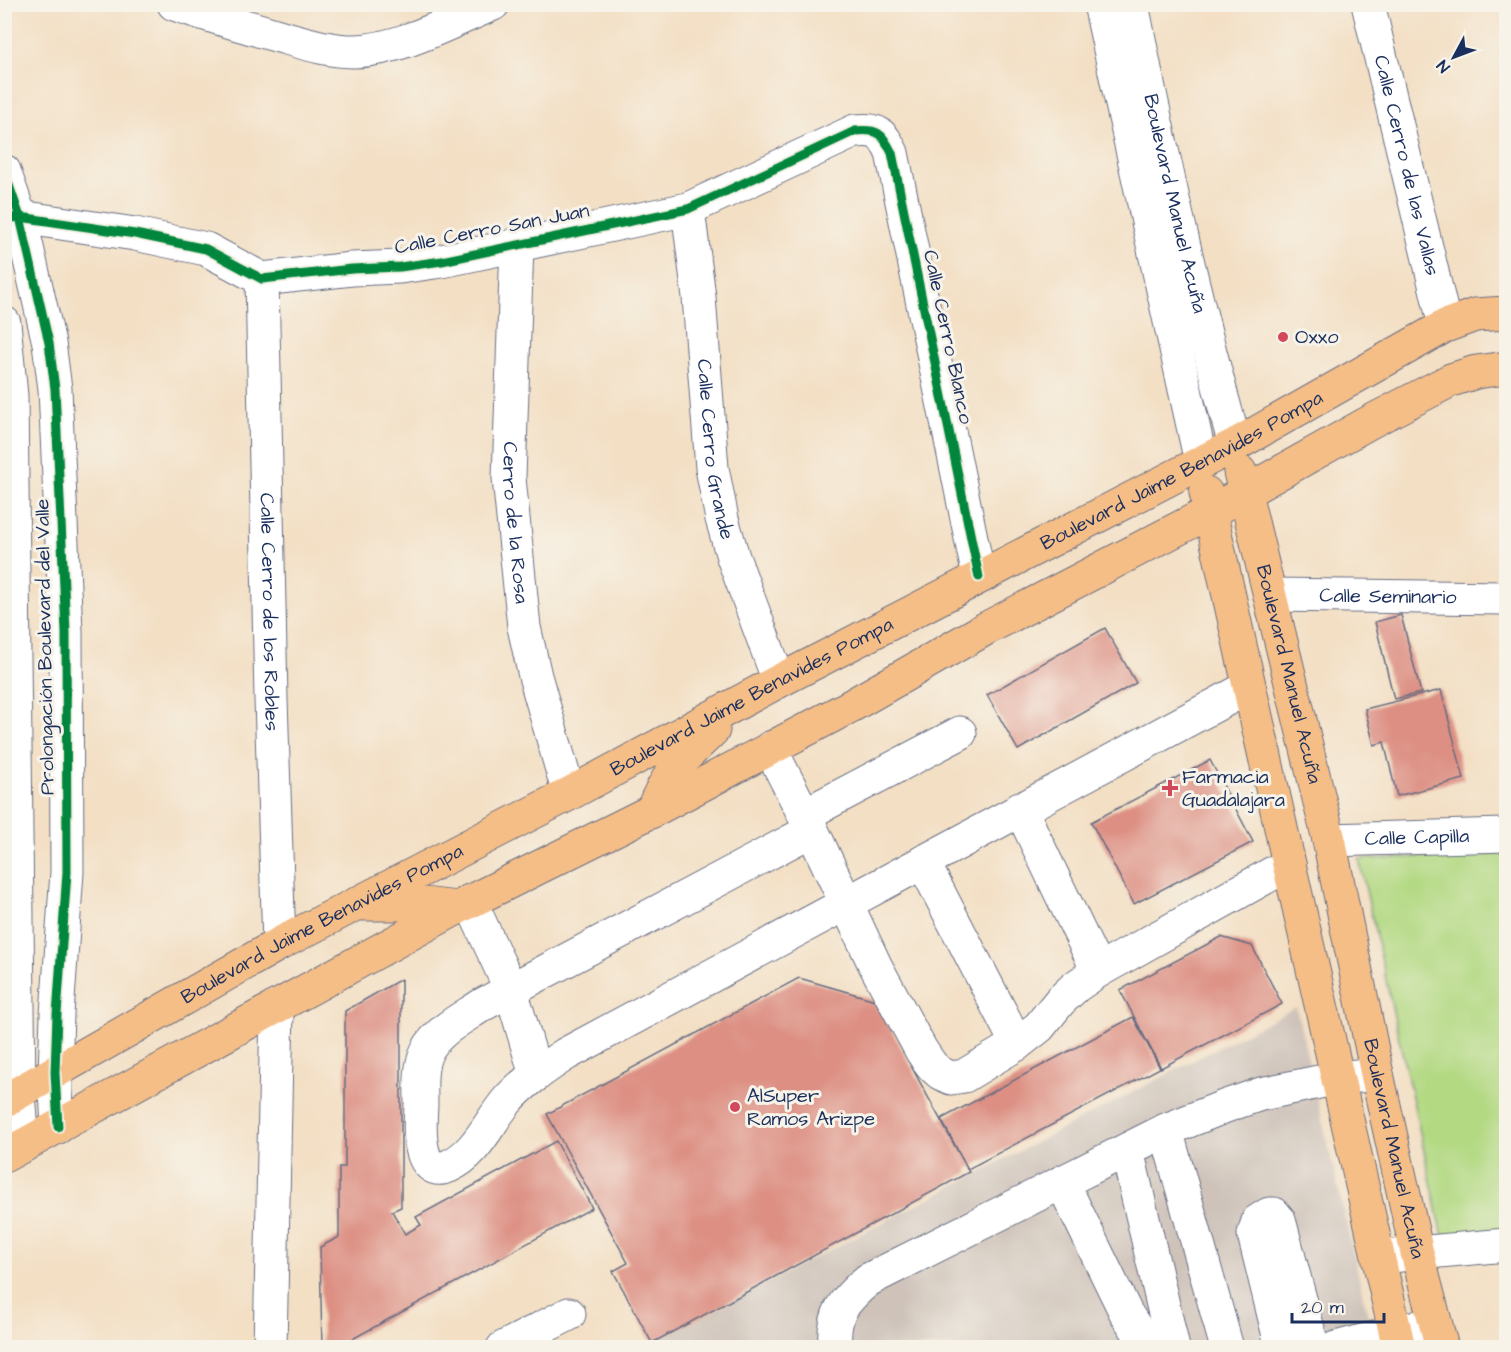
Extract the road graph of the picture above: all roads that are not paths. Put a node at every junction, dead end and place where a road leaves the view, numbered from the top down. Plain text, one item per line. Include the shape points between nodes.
1 (174, 4) edge
2 (493, 4) edge
3 (1100, 4) edge
4 (1132, 4) edge
5 (1368, 4) edge
6 (220, 12) edge
7 (855, 131) joint
8 (4, 171) edge
9 (688, 209) junction
10 (13, 218) edge
11 (518, 244) junction
12 (262, 279) junction
13 (1506, 313) edge
14 (4, 323) edge
15 (1445, 326) junction
16 (1506, 368) edge
17 (54, 389) junction
18 (8, 396) edge
19 (1235, 445) junction
20 (1201, 462) junction
21 (1244, 493) junction
22 (1210, 512) junction
23 (979, 577) junction
24 (1271, 595) junction
25 (1506, 598) edge
26 (66, 632) junction
27 (9, 639) edge
28 (779, 681) junction
29 (1249, 687) junction
30 (742, 701) junction
31 (960, 733) dead end
32 (770, 748) junction
33 (569, 794) junction
34 (1020, 808) junction
35 (652, 811) junction
36 (808, 823) junction
37 (1506, 835) edge
38 (1329, 840) junction
39 (922, 862) junction
40 (1288, 864) junction
41 (67, 872) junction
42 (10, 882) edge
43 (355, 904) junction
44 (847, 904) junction
45 (464, 905) junction
46 (279, 944) junction
47 (1098, 971) junction
48 (511, 990) junction
49 (277, 1006) junction
50 (1017, 1044) junction
51 (55, 1072) junction
52 (1377, 1074) junction
53 (536, 1075) junction
54 (1338, 1078) junction
55 (12, 1097) edge
56 (58, 1127) junction
57 (1166, 1130) junction
58 (1127, 1149) junction
59 (14, 1151) edge
60 (1062, 1182) junction
61 (1506, 1245) edge
62 (1417, 1252) junction
63 (1379, 1258) junction
64 (569, 1314) dead end
65 (1438, 1335) edge
66 (1397, 1340) edge
67 (270, 1347) edge
68 (503, 1347) edge
69 (835, 1347) edge
70 (1155, 1347) edge
71 (1173, 1347) edge
72 (1227, 1347) edge
73 (1282, 1347) edge
74 (1313, 1347) edge
75 (1336, 1347) edge

1 - 6 street
2 - 6 street via 417,36 355,51 322,47
3 - 20 street, Boulevard Manuel Acuña
4 - 19 street, Boulevard Manuel Acuña via 1176,220
5 - 15 street, Calle Cerro de las Vallas
7 - 9 street, Calle Cerro San Juan
7 - 23 street, Calle Cerro Blanco via 872,130 880,134 892,153
8 - 10 street, Prolongación Boulevard del Valle
9 - 11 street, Calle Cerro San Juan
9 - 28 street, Calle Cerro Grande via 712,468 733,557
10 - 12 street via 135,234 206,249
10 - 17 street, Prolongación Boulevard del Valle via 49,343
11 - 12 street, Calle Cerro San Juan via 400,267
11 - 33 street, Cerro de la Rosa via 509,478 524,627
12 - 46 street, Calle Cerro de los Robles
13 - 15 main road, Boulevard Jaime Benavides Pompa via 1475,315
14 - 18 street, Prolongación Boulevard del Valle
15 - 19 main road, Boulevard Jaime Benavides Pompa
16 - 21 main road via 1451,380
17 - 18 street
17 - 26 street, Prolongación Boulevard del Valle
18 - 27 street, Prolongación Boulevard del Valle
19 - 20 main road, Boulevard Jaime Benavides Pompa
19 - 21 main road, Boulevard Manuel Acuña
20 - 22 main road, Boulevard Manuel Acuña
20 - 23 main road, Boulevard Jaime Benavides Pompa
21 - 22 main road
21 - 24 main road, Boulevard Manuel Acuña
22 - 29 main road, Boulevard Manuel Acuña
22 - 32 main road via 985,628
23 - 28 main road, Boulevard Jaime Benavides Pompa
24 - 25 street, Calle Seminario
24 - 38 main road, Boulevard Manuel Acuña
26 - 27 street
26 - 41 street, Prolongación Boulevard del Valle
27 - 42 street, Prolongación Boulevard del Valle
28 - 30 main road, Boulevard Jaime Benavides Pompa
29 - 34 street
29 - 40 main road, Boulevard Manuel Acuña
30 - 33 main road, Boulevard Jaime Benavides Pompa
30 - 35 main road via 672,771
31 - 36 street
32 - 35 main road
32 - 36 street
33 - 43 main road, Boulevard Jaime Benavides Pompa
34 - 39 street
34 - 47 street
35 - 45 main road
36 - 44 street
36 - 48 street
37 - 38 street, Calle Capilla
38 - 52 main road, Boulevard Manuel Acuña
39 - 44 street
39 - 50 street
40 - 47 street
40 - 54 main road, Boulevard Manuel Acuña
41 - 42 street
41 - 51 street, Prolongación Boulevard del Valle
42 - 55 street, Prolongación Boulevard del Valle
43 - 45 main road
43 - 46 main road, Boulevard Jaime Benavides Pompa
44 - 50 street via 916,1041 940,1073 951,1078 964,1076
44 - 53 street via 566,1054
45 - 48 street
45 - 49 main road
46 - 51 main road, Boulevard Jaime Benavides Pompa
47 - 50 street via 1075,987 1039,1027
48 - 53 street
48 - 53 street via 447,1028 425,1053 420,1141 430,1164 447,1167 456,1161 480,1140 507,1101
49 - 56 main road
49 - 67 street
51 - 55 main road, Boulevard Jaime Benavides Pompa
51 - 56 street, Prolongación Boulevard del Valle
52 - 54 street
52 - 62 main road, Boulevard Manuel Acuña
54 - 57 street via 1261,1094
54 - 63 main road, Boulevard Manuel Acuña
55 - 59 street, Prolongación Boulevard del Valle
56 - 59 main road
57 - 58 street
57 - 72 street
58 - 60 street
58 - 71 street
60 - 69 street via 868,1280 847,1298 836,1322
60 - 70 street via 1126,1313
61 - 62 street
62 - 63 street
62 - 65 main road, Boulevard Manuel Acuña
63 - 66 main road, Boulevard Manuel Acuña
64 - 68 street
65 - 66 street
66 - 75 street
73 - 74 street via 1254,1234 1258,1221 1269,1214 1279,1220

